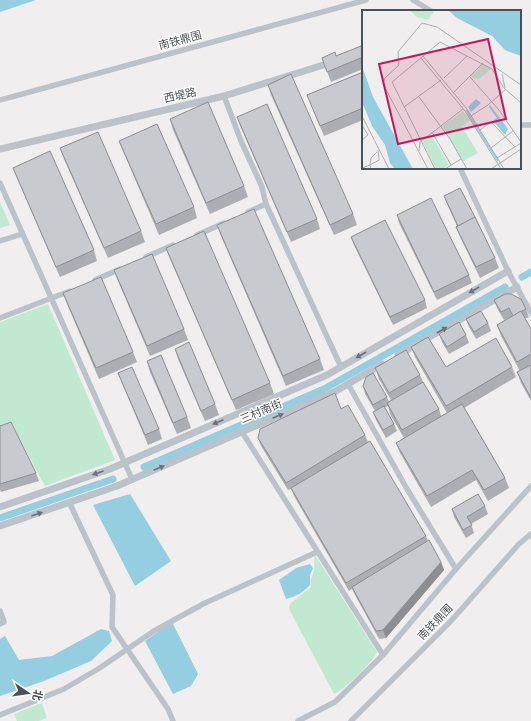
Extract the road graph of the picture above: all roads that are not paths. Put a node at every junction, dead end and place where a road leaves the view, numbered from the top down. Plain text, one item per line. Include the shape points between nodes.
1 (366, 0) edge
2 (413, 0) edge
3 (429, 10) edge
4 (341, 59) edge
5 (224, 96) junction
6 (0, 100) edge
7 (521, 125) edge
8 (531, 126) edge
9 (0, 149) edge
10 (460, 169) edge
11 (0, 183) edge
12 (266, 204) junction
13 (245, 214) edge
14 (230, 220) edge
15 (22, 234) junction
16 (194, 236) edge
17 (0, 241) edge
18 (180, 242) edge
19 (137, 261) edge
20 (123, 268) edge
21 (508, 271) junction
22 (87, 284) edge
23 (517, 287) junction
24 (72, 290) edge
25 (51, 299) junction
26 (531, 313) edge
27 (0, 318) edge
28 (341, 367) junction
29 (348, 384) junction
30 (242, 432) junction
31 (125, 462) junction
32 (132, 480) junction
33 (531, 486) edge
34 (69, 502) junction
35 (0, 507) edge
36 (0, 526) edge
37 (531, 534) edge
38 (317, 552) junction
39 (456, 569) junction
40 (0, 611) edge
41 (0, 624) edge
42 (126, 649) junction
43 (383, 655) junction
44 (0, 715) edge
45 (173, 721) edge
46 (298, 721) edge
47 (351, 721) edge

1 - 6 street, 南铁鼎围
2 - 3 street
4 - 5 street, 西堤路
5 - 9 street, 西堤路
5 - 12 street via 262,187
7 - 8 street
10 - 21 street
11 - 15 street
12 - 13 street
12 - 28 street
14 - 16 street
15 - 17 street
15 - 25 street
18 - 19 street
20 - 22 street
21 - 23 street
21 -> 28 street, 三村南街
23 - 26 street
29 -> 23 street, 三村南街
24 - 25 street
25 - 27 street
25 - 31 street
28 -> 31 street, 三村南街
30 -> 29 street, 三村南街
29 - 39 street via 407,490
32 -> 30 street, 三村南街
30 - 38 street
31 - 32 street
31 -> 35 street, 三村南街
32 - 34 street, 三村南街
33 - 39 street
36 -> 34 street, 三村南街
34 - 42 street via 113,595 112,626
37 - 47 street, 南铁鼎围 via 519,544 451,621
38 - 42 street via 203,604
38 - 43 street
39 - 43 street
40 - 41 street via 4,622
42 - 44 street via 64,689
42 - 45 street via 168,708
43 - 46 street via 335,702

